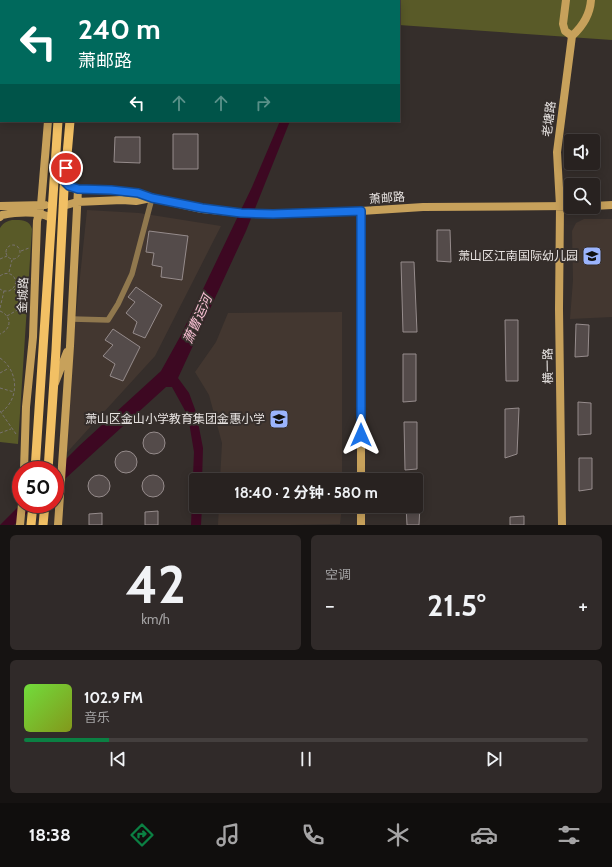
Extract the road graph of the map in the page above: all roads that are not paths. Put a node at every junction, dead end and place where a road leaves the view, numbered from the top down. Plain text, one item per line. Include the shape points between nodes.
1 (566, 0) edge
2 (591, 0) edge
3 (572, 36) junction
4 (48, 122) edge
5 (58, 122) edge
6 (71, 123) edge
7 (65, 182) junction
8 (78, 189) junction
9 (152, 198) junction
10 (77, 202) junction
11 (41, 205) junction
12 (52, 205) junction
13 (612, 205) edge
14 (0, 206) edge
15 (64, 206) junction
16 (560, 206) junction
17 (564, 206) edge
18 (600, 206) edge
19 (361, 211) junction
20 (39, 214) junction
21 (0, 217) edge
22 (51, 218) junction
23 (72, 319) junction
24 (70, 346) junction
25 (54, 387) junction
26 (24, 461) edge
27 (37, 461) edge
28 (49, 461) edge
29 (361, 473) edge
30 (21, 513) edge
31 (32, 513) edge
32 (44, 513) edge
33 (361, 513) edge
34 (20, 525) edge
35 (31, 525) edge
36 (43, 525) edge
37 (58, 525) edge
38 (361, 525) edge
39 (562, 525) edge

1 - 3 main road via 563,24 565,31
2 - 3 main road via 581,29
3 - 16 main road, 老塘路 via 557,152
4 - 11 main road, 金城路
5 - 12 main road, 金城路
6 - 7 main road
7 - 8 main road, 萧邮路
7 - 15 main road
8 - 9 main road, 萧邮路 via 138,193
8 - 10 main road
9 - 10 main road via 136,201
9 - 19 main road, 萧邮路 via 241,213
9 - 23 street via 132,274 108,320
10 - 15 main road
10 - 23 main road
11 - 12 main road
11 - 14 main road
11 - 20 main road, 金城路
12 - 22 main road, 金城路
13 - 18 main road
15 - 25 main road
16 - 17 main road, 萧邮路
16 - 19 main road, 萧邮路 via 423,207
16 - 39 main road, 横一路
19 - 29 main road
20 - 21 main road via 10,214
20 - 22 main road
20 - 26 main road, 金城路
22 - 27 main road, 金城路
23 - 24 main road
24 - 25 main road
24 - 37 main road
25 - 28 main road
30 - 34 main road
31 - 35 main road
32 - 36 main road
33 - 38 main road

